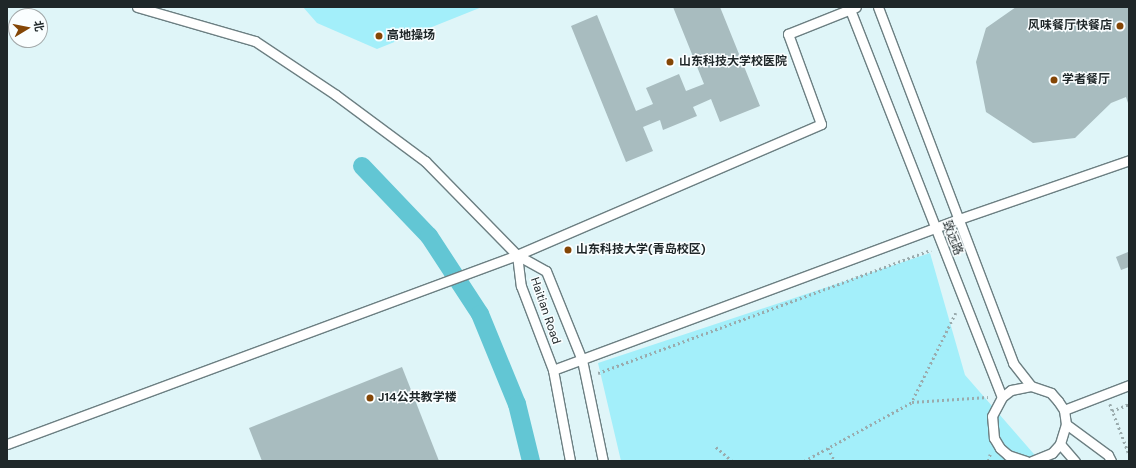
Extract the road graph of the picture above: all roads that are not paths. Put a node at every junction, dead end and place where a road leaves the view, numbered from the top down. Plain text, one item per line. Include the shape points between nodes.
1 (137, 7) edge
2 (878, 7) edge
3 (852, 8) edge
4 (1129, 160) edge
5 (959, 219) junction
6 (936, 228) junction
7 (518, 255) junction
8 (582, 360) junction
9 (554, 370) junction
10 (1129, 385) edge
11 (1031, 386) junction
12 (1002, 397) junction
13 (1064, 410) junction
14 (1066, 424) junction
15 (7, 444) edge
16 (1060, 444) junction
17 (570, 461) edge
18 (603, 461) edge
19 (1026, 461) edge
20 (1032, 461) edge
21 (1075, 461) edge
22 (1111, 461) edge

1 - 7 lane via 255,41 336,95 425,161
2 - 5 lane, 致远路
3 - 6 lane, 致远路
3 - 7 lane via 788,34 821,124
4 - 5 lane
5 - 6 lane
5 - 11 lane, 致远路 via 1013,363
6 - 8 lane
6 - 12 lane, 致远路
7 - 8 lane, Haitian Road via 546,270
7 - 9 lane, Haitian Road via 521,286
7 - 15 lane
8 - 9 lane
8 - 18 lane, Haitian Road
9 - 17 lane, Haitian Road
10 - 13 lane
11 - 12 lane via 1016,388
11 - 13 lane via 1051,393
12 - 19 lane via 992,416 994,438 1008,455
13 - 14 lane
14 - 16 lane
14 - 22 lane via 1108,455
16 - 20 lane via 1052,453
16 - 21 lane

